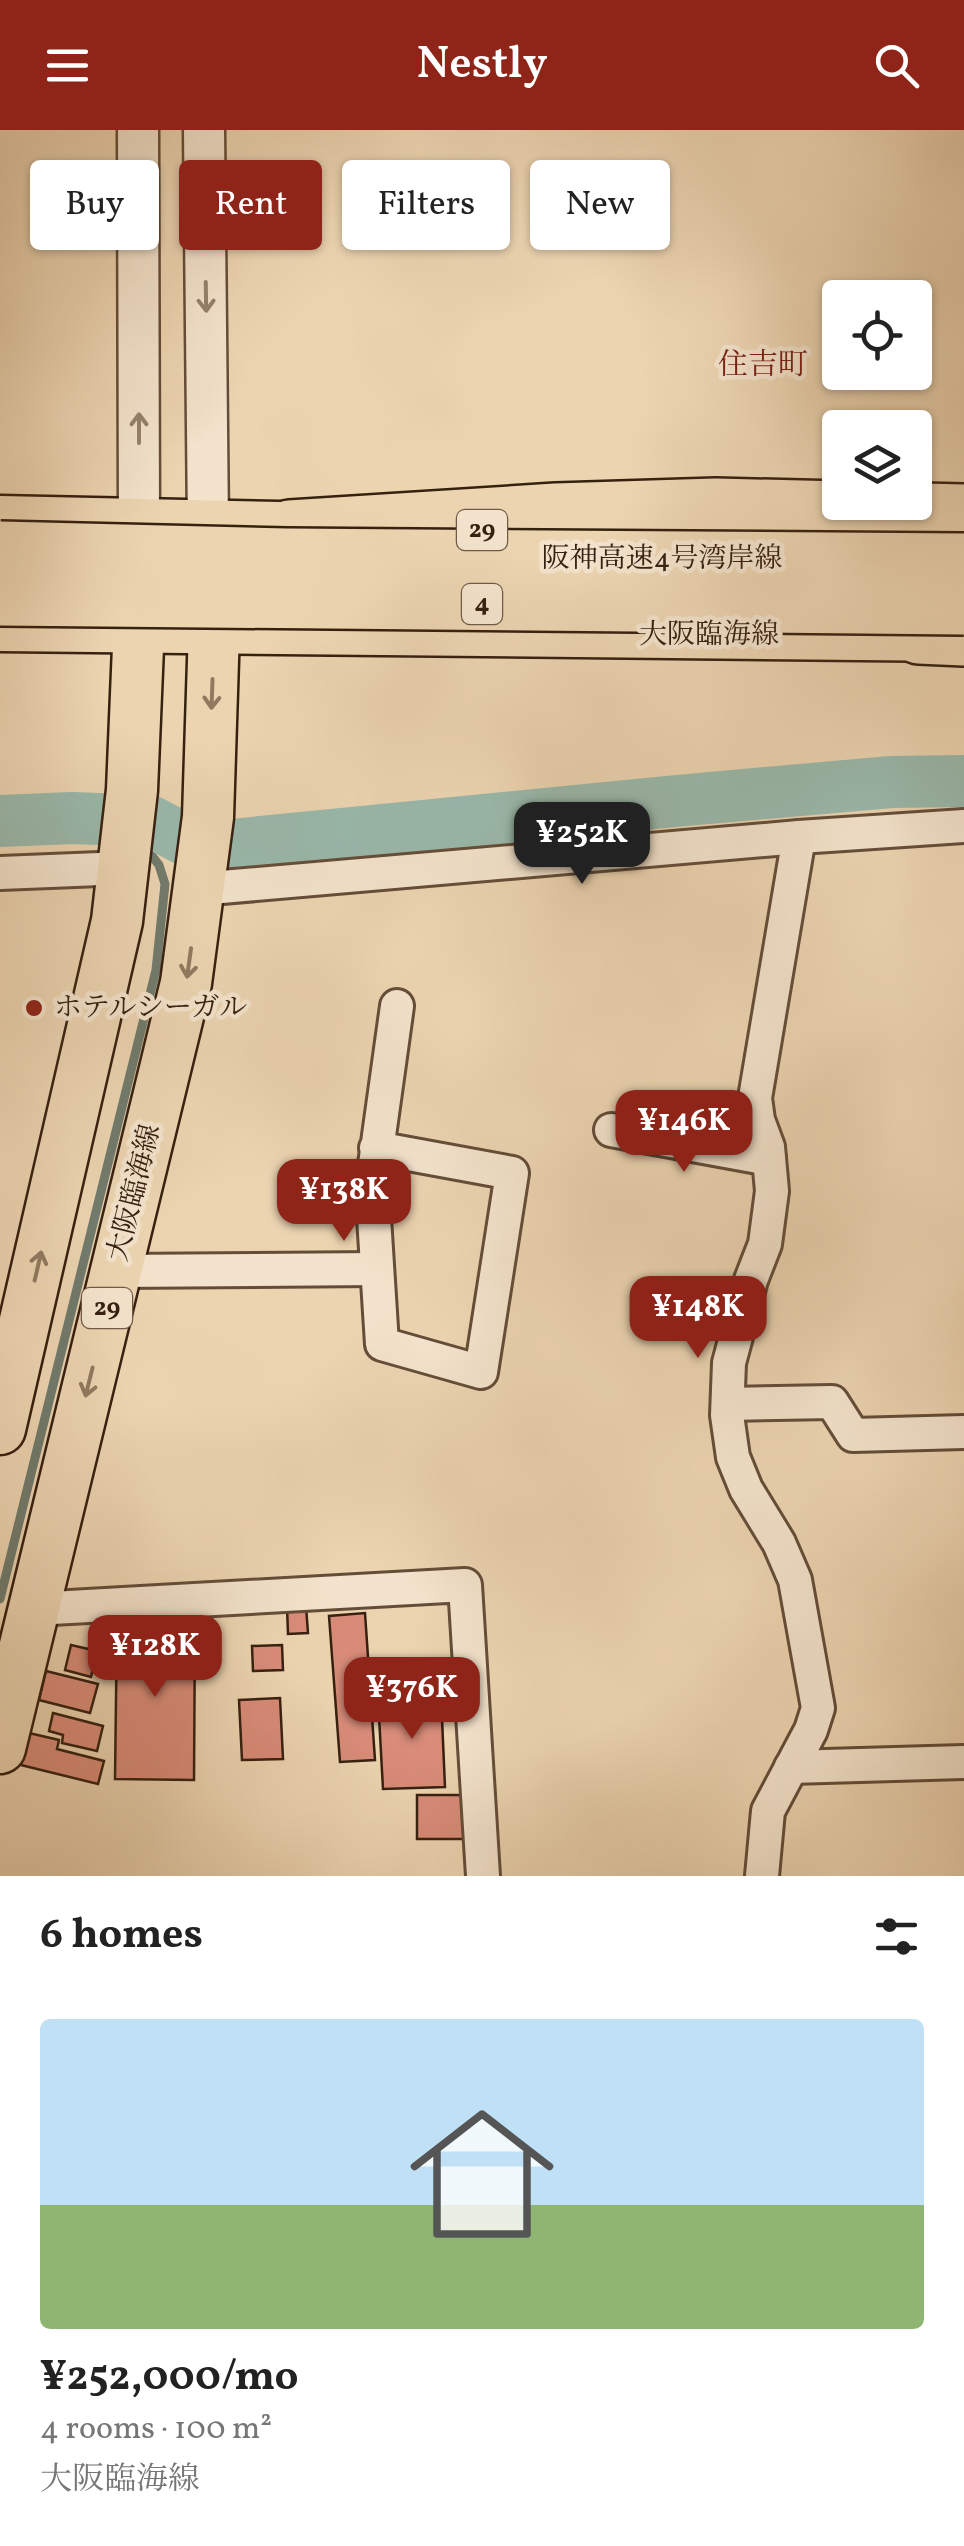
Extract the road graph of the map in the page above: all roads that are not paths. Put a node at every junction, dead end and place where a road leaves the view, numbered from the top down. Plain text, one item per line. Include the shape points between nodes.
1 (138, 130) edge
2 (204, 130) edge
3 (964, 512) edge
4 (0, 521) edge
5 (139, 526) junction
6 (208, 527) junction
7 (290, 528) junction
8 (964, 538) edge
9 (0, 550) edge
10 (964, 561) edge
11 (0, 598) edge
12 (964, 607) edge
13 (0, 626) edge
14 (140, 629) junction
15 (214, 629) junction
16 (949, 637) edge
17 (964, 826) edge
18 (799, 836) junction
19 (125, 861) junction
20 (0, 873) edge
21 (200, 878) junction
22 (397, 1006) dead end
23 (611, 1130) dead end
24 (376, 1148) junction
25 (769, 1159) junction
26 (376, 1268) junction
27 (116, 1272) junction
28 (728, 1404) junction
29 (0, 1429) edge
30 (964, 1432) edge
31 (34, 1609) junction
32 (0, 1748) edge
33 (964, 1762) edge
34 (791, 1767) junction
35 (483, 1876) edge
36 (762, 1876) edge

5 -> 1 street
2 -> 6 street
3 - 7 highway via 716,506
4 - 5 main road, 29
5 - 6 main road, 29
5 - 14 main road
6 - 7 main road, 29
6 - 15 main road, 大阪臨海線 / 29
7 - 8 main road, 29
9 - 10 highway, 阪神高速4号湾岸線 / 4, bridge
11 - 12 highway, 阪神高速4号湾岸線 / 4, bridge
13 - 14 main road, 大阪臨海線
14 - 15 main road, 大阪臨海線
14 - 19 main road
15 - 16 main road, 大阪臨海線
15 -> 21 main road, 大阪臨海線 / 29
17 - 18 street
18 - 21 street
18 - 25 street via 755,1098
19 - 20 street
29 -> 19 main road via 117,921
21 -> 27 main road, 大阪臨海線 / 29 via 186,983
22 - 24 street
23 - 25 street
24 - 26 street
24 - 26 street via 512,1173 482,1372 382,1344
25 - 28 street via 765,1244 729,1363
26 - 27 street
27 -> 31 main road, 大阪臨海線 / 29
28 - 30 street via 832,1402 853,1434
28 - 34 street via 733,1457 795,1580 818,1708
31 - 32 main road, 大阪臨海線 / 29
31 - 35 street via 465,1585
33 - 34 street
34 - 36 street via 768,1811

